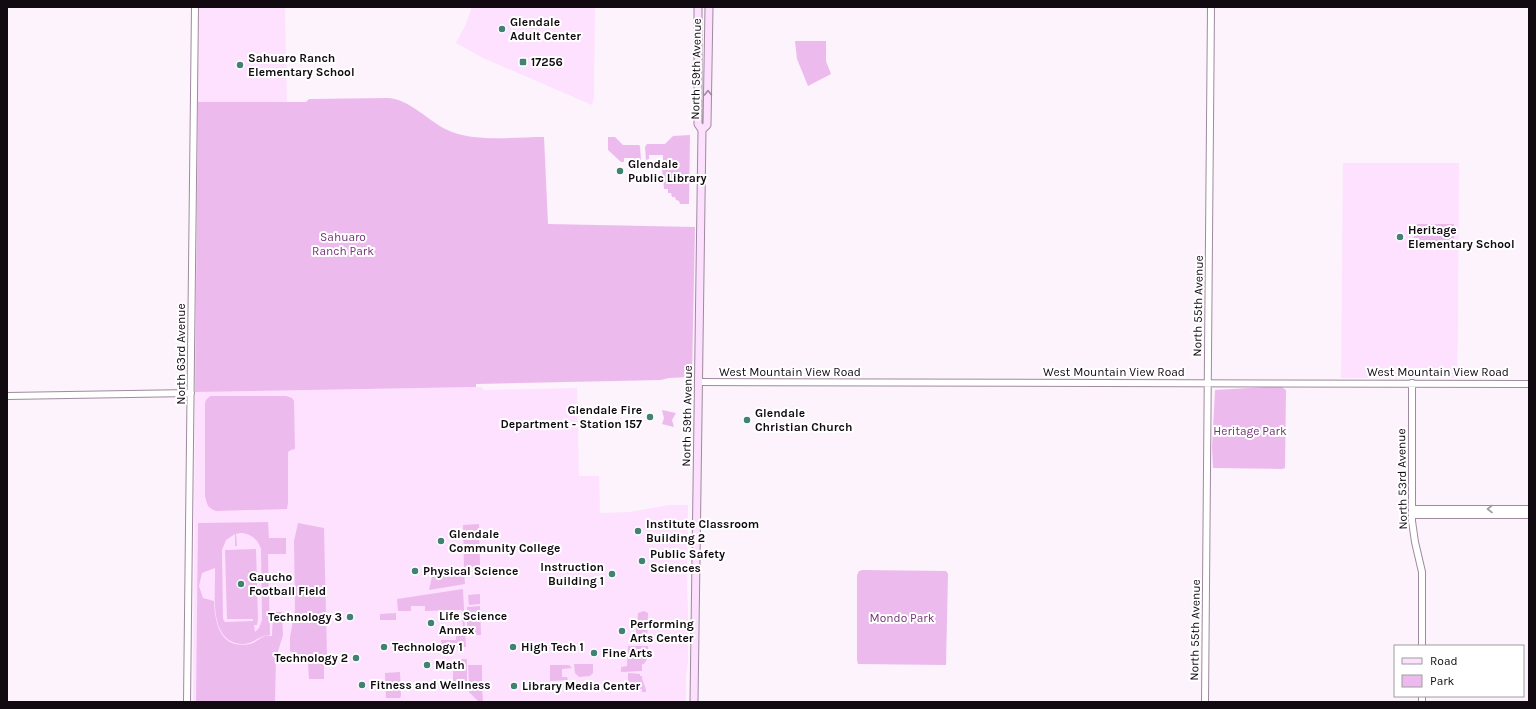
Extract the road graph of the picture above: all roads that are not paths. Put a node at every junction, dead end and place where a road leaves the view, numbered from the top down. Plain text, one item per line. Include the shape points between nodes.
1 (195, 7) edge
2 (698, 7) edge
3 (709, 7) edge
4 (1211, 7) edge
5 (702, 130) junction
6 (699, 382) junction
7 (1208, 383) junction
8 (1412, 383) junction
9 (1529, 384) edge
10 (191, 393) junction
11 (7, 396) edge
12 (1529, 509) edge
13 (1412, 512) junction
14 (1529, 515) edge
15 (1422, 645) edge
16 (188, 702) edge
17 (694, 702) edge
18 (1205, 702) edge

1 - 10 street, North 63rd Avenue
2 - 5 main road, North 59th Avenue via 698,124
5 -> 3 main road, North 59th Avenue via 707,125
4 - 7 street, North 55th Avenue
5 - 6 main road, North 59th Avenue
6 - 7 street, West Mountain View Road
6 - 17 main road, North 59th Avenue
7 - 8 street, West Mountain View Road
7 - 18 street, North 55th Avenue
8 - 9 street, West Mountain View Road
8 - 13 street, North 53rd Avenue
10 - 11 street
10 - 16 street, North 63rd Avenue
12 -> 13 street
13 - 14 street
13 - 15 street, North 53rd Avenue via 1414,537 1422,572

